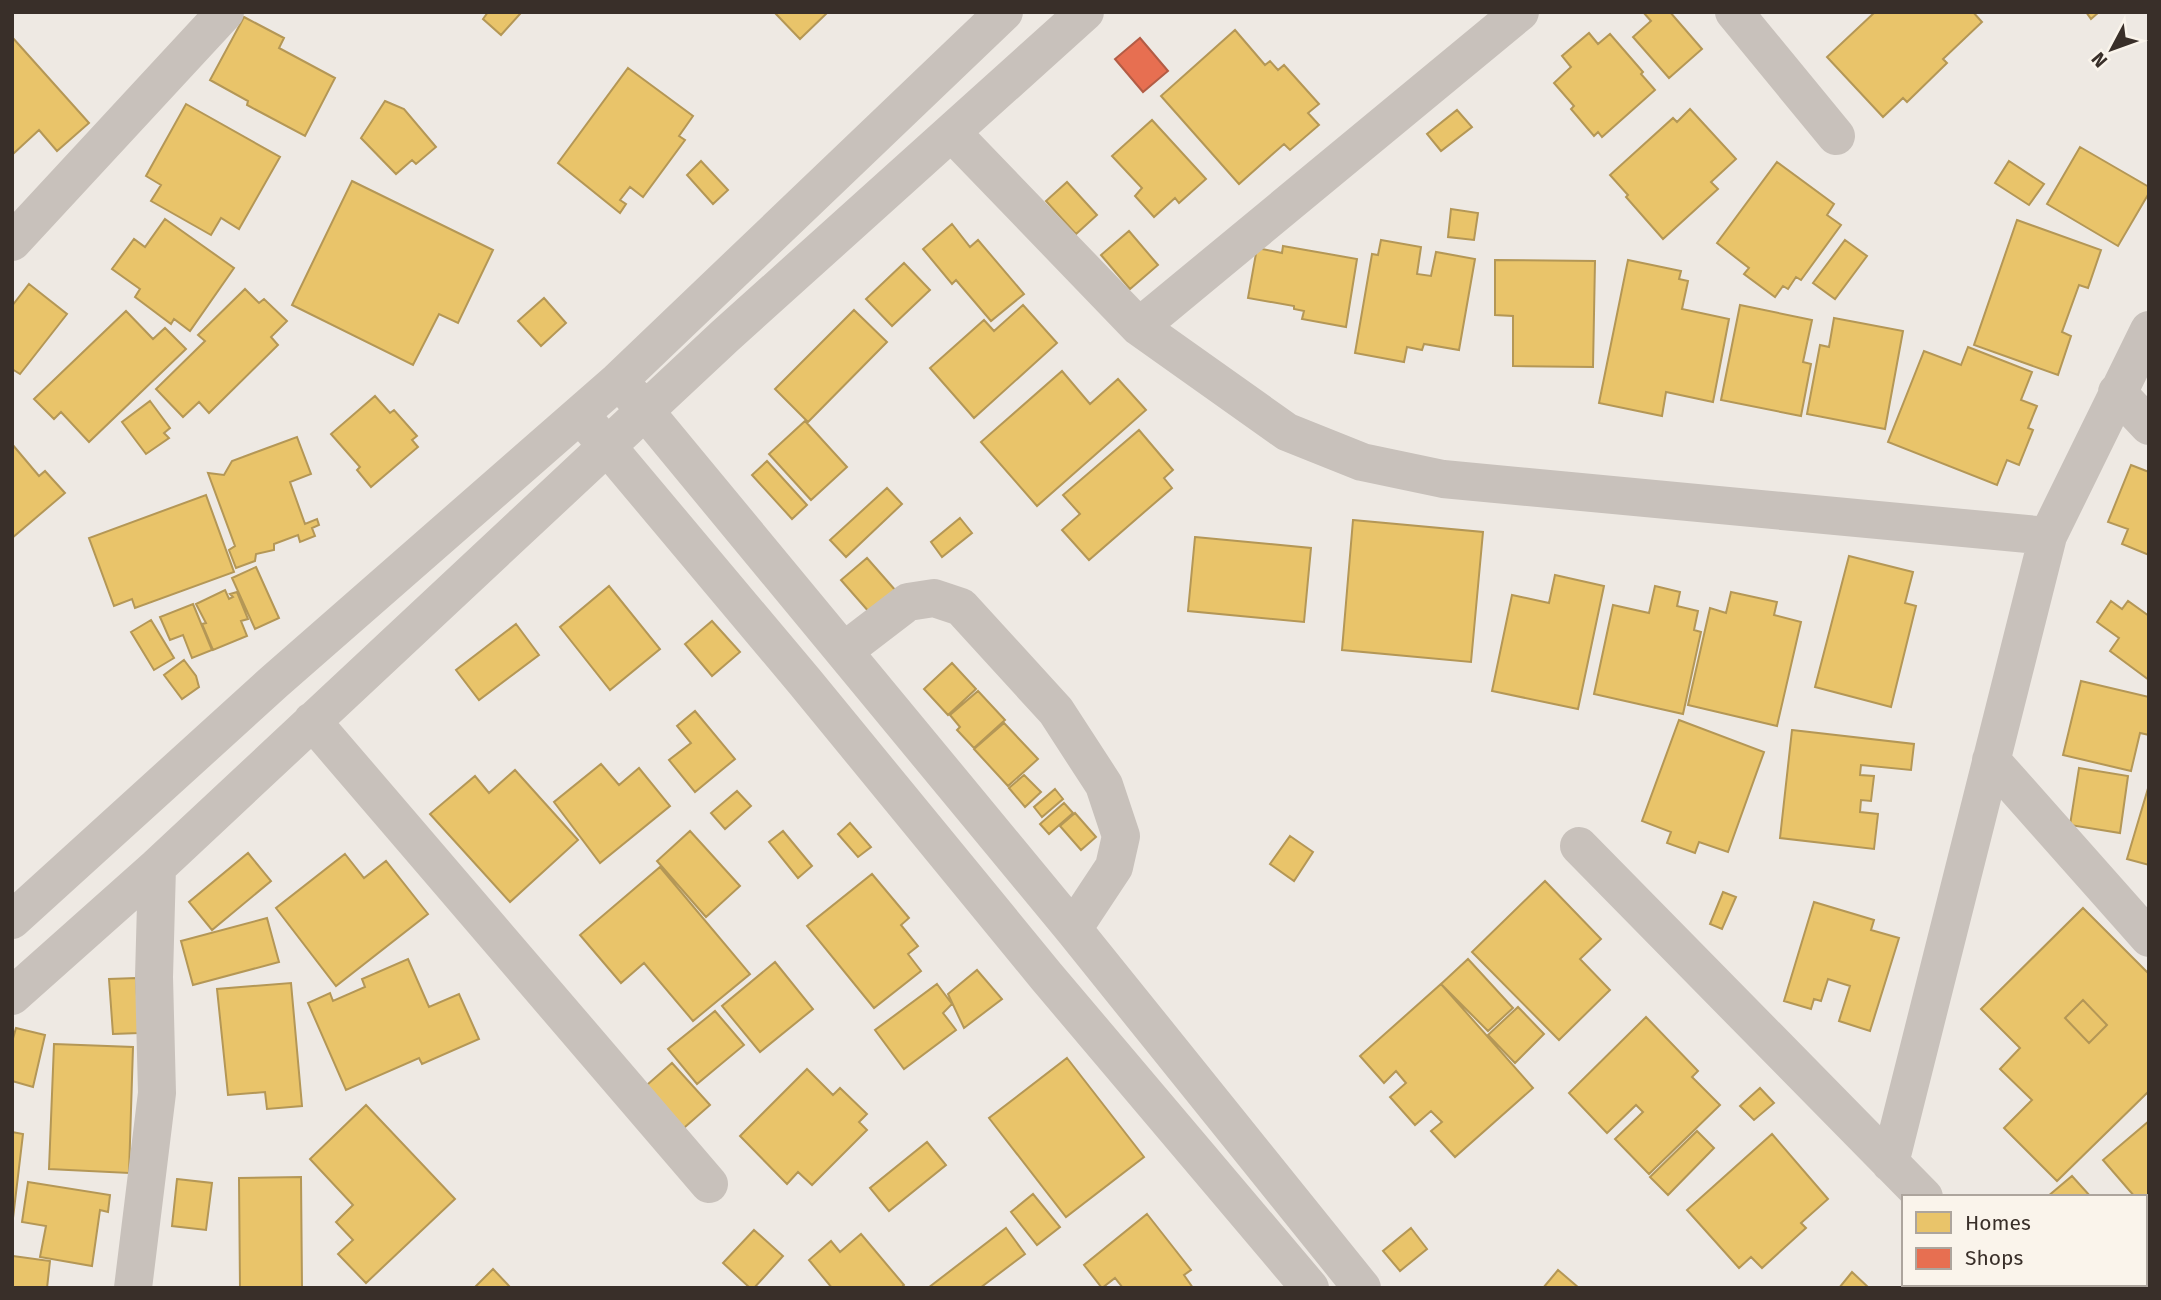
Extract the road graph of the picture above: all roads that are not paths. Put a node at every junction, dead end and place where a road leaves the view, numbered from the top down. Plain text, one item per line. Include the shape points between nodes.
1 (225, 12) edge
2 (1004, 12) edge
3 (1085, 12) edge
4 (1520, 12) edge
5 (1734, 12) edge
6 (952, 134) junction
7 (1836, 136) dead end
8 (12, 243) edge
9 (1139, 327) junction
10 (2149, 330) edge
11 (618, 381) junction
12 (2116, 392) junction
13 (646, 411) junction
14 (580, 414) junction
15 (2149, 426) edge
16 (606, 446) junction
17 (2048, 536) junction
18 (844, 651) junction
19 (312, 721) junction
20 (1992, 760) junction
21 (1579, 846) dead end
22 (157, 867) junction
23 (12, 920) edge
24 (1073, 929) junction
25 (2149, 938) edge
26 (12, 996) edge
27 (1890, 1163) junction
28 (709, 1184) dead end
29 (1922, 1195) edge
30 (133, 1288) edge
31 (1310, 1288) edge
32 (1362, 1288) edge

1 - 8 street
2 - 11 street
3 - 6 street
4 - 9 street
5 - 7 street
6 - 9 street
6 - 13 street
9 - 17 street via 1287,432 1362,462 1443,479
10 - 12 street
11 - 13 street
11 - 14 street
12 - 15 street
12 - 17 street
13 - 16 street
13 - 18 street
14 - 16 street
14 - 23 street
16 - 19 street
16 - 31 street
17 - 20 street
18 - 24 street
18 - 24 street via 908,602 934,598 961,607 1056,711 1104,785 1121,836 1114,867
19 - 22 street
19 - 28 street
20 - 25 street
20 - 27 street
21 - 27 street
22 - 26 street
22 - 30 street via 157,1093
24 - 32 street
27 - 29 street

